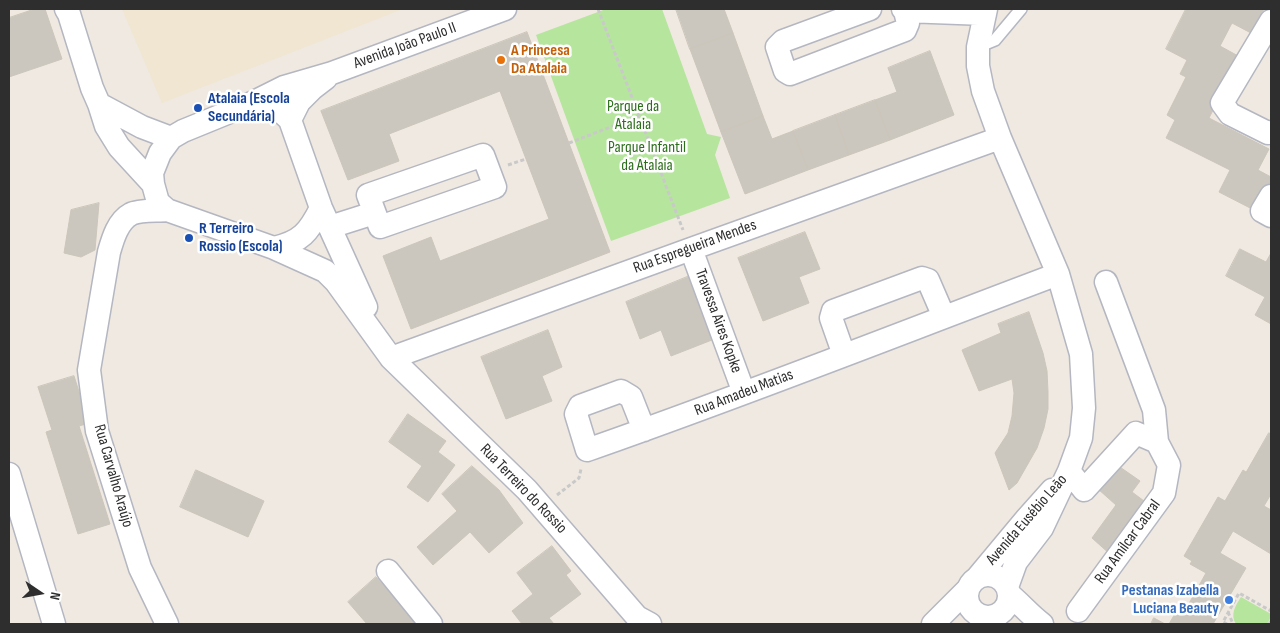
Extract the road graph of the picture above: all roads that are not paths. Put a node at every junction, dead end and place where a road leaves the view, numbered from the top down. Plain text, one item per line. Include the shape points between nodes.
1 (66, 9) edge
2 (506, 9) edge
3 (870, 9) edge
4 (1021, 9) edge
5 (904, 10) edge
6 (985, 12) edge
7 (1271, 21) edge
8 (978, 47) junction
9 (332, 73) junction
10 (254, 102) junction
11 (100, 104) junction
12 (290, 120) junction
13 (1271, 132) edge
14 (171, 138) junction
15 (1000, 138) junction
16 (153, 184) junction
17 (1271, 196) edge
18 (167, 210) junction
19 (374, 214) junction
20 (1271, 216) edge
21 (326, 217) junction
22 (274, 248) junction
23 (691, 249) junction
24 (1058, 274) junction
25 (1106, 282) dead end
26 (944, 317) junction
27 (844, 355) junction
28 (391, 358) junction
29 (744, 393) junction
30 (644, 430) junction
31 (1157, 442) junction
32 (1069, 471) junction
33 (9, 474) edge
34 (388, 571) dead end
35 (972, 583) junction
36 (1008, 591) junction
37 (1078, 611) dead end
38 (986, 620) edge
39 (638, 622) edge
40 (54, 624) edge
41 (167, 624) edge
42 (431, 624) edge
43 (933, 624) edge
44 (1015, 624) edge
45 (1042, 624) edge

1 - 11 street
2 - 9 street, Avenida João Paulo II
3 - 5 street via 783,41 777,48 785,71 790,74 905,30 908,23
4 - 8 lane via 996,40
5 - 6 street
6 - 8 street
7 - 13 street via 1222,103 1230,114
8 - 15 street via 983,91
9 - 10 street, Avenida João Paulo II via 284,88
9 - 12 street, Avenida João Paulo II via 300,102
10 - 12 street via 269,103
10 - 14 street
11 - 14 street via 142,127
11 - 16 street via 106,126 119,148
12 - 21 street
14 - 16 street via 160,153 152,173
15 - 23 street, Rua Espregueira Mendes
15 - 24 street
16 - 18 street via 158,202
17 - 20 street via 1262,211
18 - 22 street
18 - 41 street, Rua Carvalho Araújo via 131,214 113,237 89,370 97,431 140,568
19 - 19 street via 380,227 494,187 483,155 368,195
19 - 21 street
21 - 22 street via 314,221 302,236 289,245
21 - 28 street, Rua Terreiro do Rossio
22 - 28 street, Rua Terreiro do Rossio via 325,271
23 - 28 street, Rua Espregueira Mendes
23 - 29 street, Travessa Aires Kopke
24 - 26 street, Rua Amadeu Matias
24 - 32 street via 1081,354 1084,408 1081,438
25 - 31 street, Rua Amílcar Cabral via 1154,410
26 - 27 street, Rua Amadeu Matias
26 - 27 street via 928,280 922,278 833,311 831,318
27 - 29 street, Rua Amadeu Matias
28 - 39 street, Rua Terreiro do Rossio via 528,490
29 - 30 street, Rua Amadeu Matias
30 - 30 street, Rua Amadeu Matias via 587,450 576,414 580,406 621,391 631,397
31 - 32 street via 1136,433 1084,490
31 - 37 street, Rua Amílcar Cabral via 1169,465 1164,493
32 - 35 street, Avenida Eusébio Leão
32 - 36 street, Avenida Eusébio Leão via 1042,528 1016,562
33 - 40 street
34 - 42 street
35 - 36 street via 983,575 990,575 1003,581
35 - 38 street via 966,595 967,602 974,613
35 - 43 street, Avenida Eusébio Leão
36 - 38 street via 1005,608
36 - 45 street
38 - 44 street

